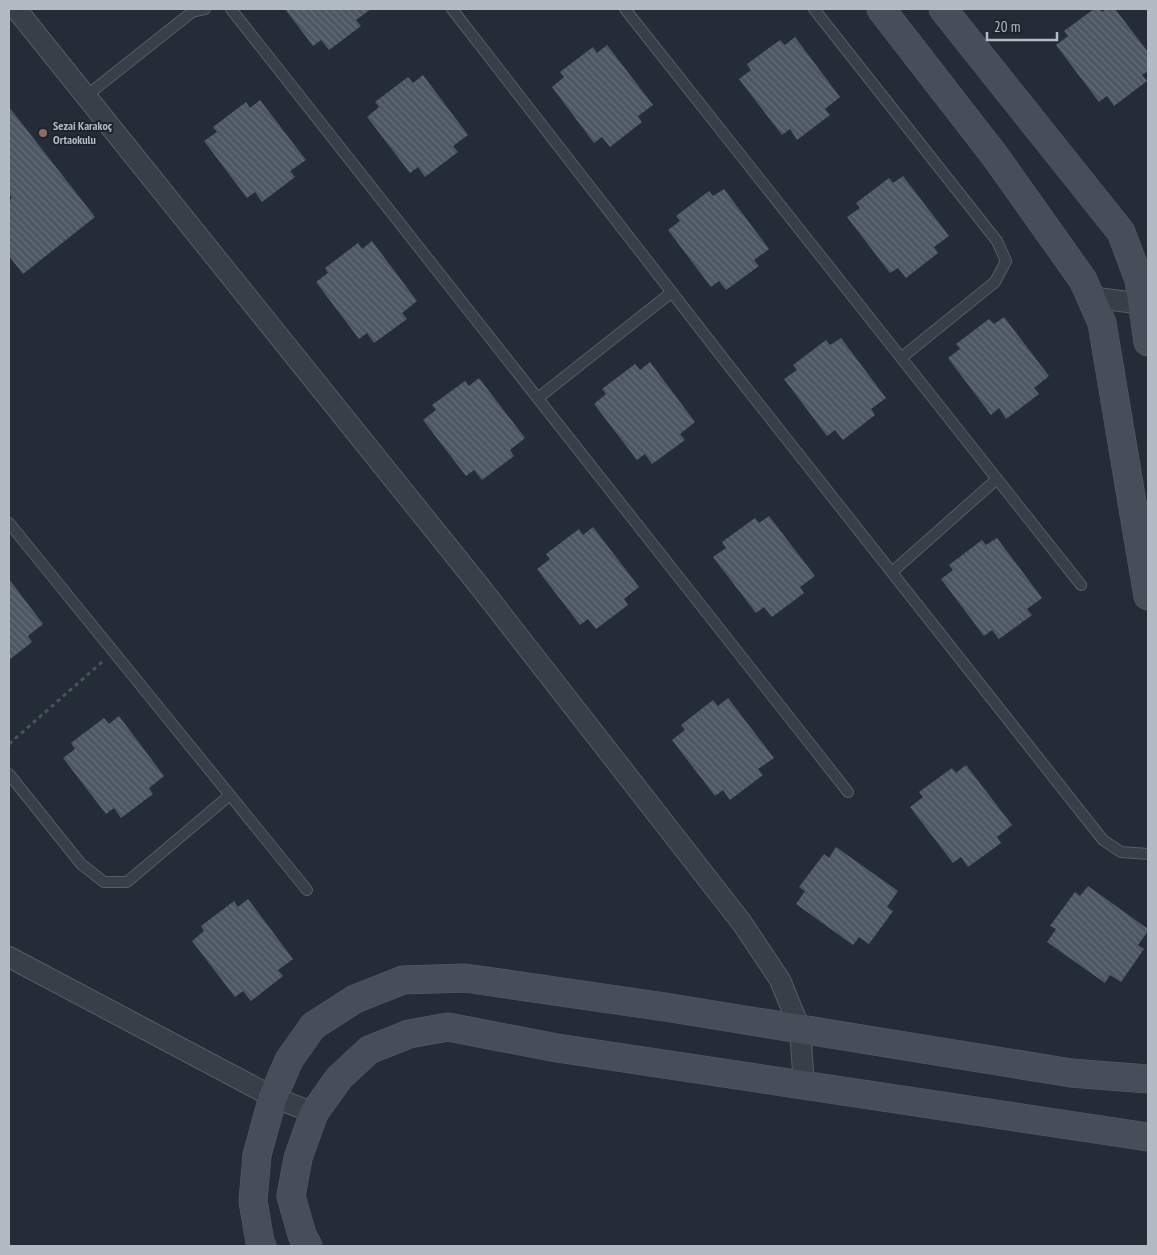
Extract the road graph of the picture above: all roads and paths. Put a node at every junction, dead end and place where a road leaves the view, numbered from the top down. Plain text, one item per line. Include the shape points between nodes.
1 (16, 9) edge
2 (206, 9) edge
3 (231, 9) edge
4 (452, 9) edge
5 (626, 9) edge
6 (814, 9) edge
7 (881, 9) edge
8 (943, 9) edge
9 (86, 96) junction
10 (672, 292) junction
11 (1090, 297) junction
12 (1146, 304) edge
13 (1148, 342) edge
14 (901, 358) junction
15 (538, 398) junction
16 (997, 479) junction
17 (9, 523) edge
18 (892, 572) junction
19 (1081, 586) dead end
20 (1148, 596) edge
21 (114, 652) junction
22 (9, 744) edge
23 (9, 774) edge
24 (848, 792) dead end
25 (230, 795) junction
26 (1148, 854) edge
27 (307, 890) dead end
28 (9, 957) edge
29 (800, 1029) junction
30 (1148, 1079) edge
31 (804, 1085) junction
32 (273, 1097) junction
33 (314, 1113) junction
34 (1148, 1137) edge
35 (262, 1246) edge
36 (308, 1246) edge

1 - 9 street
2 - 9 lane via 192,12
3 - 15 lane
4 - 10 lane
5 - 14 lane
6 - 14 lane via 997,241 1006,261 995,282
7 - 11 street via 995,156 1083,280
8 - 12 street via 1121,232
9 - 29 street via 477,583 742,924 780,980
10 - 15 lane
10 - 18 lane
11 - 12 street
11 - 20 street via 1102,322
12 - 13 street
14 - 16 lane
15 - 24 lane
16 - 18 lane
16 - 19 lane
17 - 21 lane
18 - 26 lane via 1103,840 1121,852
21 - 22 path
21 - 25 lane
23 - 25 lane via 81,864 104,882 127,882
25 - 27 lane
28 - 32 street
29 - 30 street via 1071,1073
29 - 31 street
29 - 32 street via 465,978 403,980 354,999 313,1026 289,1060
31 - 33 street via 557,1048 448,1027 409,1034 370,1050 339,1078
31 - 34 street
32 - 33 street
32 - 35 street via 256,1155 253,1201
33 - 36 street via 298,1158 291,1196

